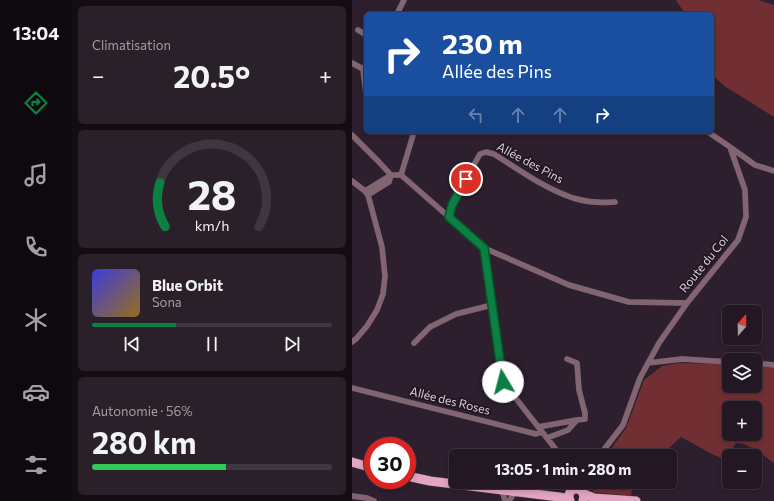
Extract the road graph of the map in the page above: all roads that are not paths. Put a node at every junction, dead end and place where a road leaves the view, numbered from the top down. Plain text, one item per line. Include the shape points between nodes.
1 (404, 0) edge
2 (398, 12) edge
3 (358, 30) dead end
4 (364, 34) edge
5 (352, 63) edge
6 (364, 67) edge
7 (413, 134) edge
8 (711, 134) edge
9 (352, 135) edge
10 (730, 146) junction
11 (774, 171) edge
12 (391, 175) junction
13 (401, 175) junction
14 (352, 181) edge
15 (366, 193) junction
16 (615, 202) dead end
17 (449, 217) junction
18 (484, 248) junction
19 (687, 303) junction
20 (492, 305) junction
21 (352, 342) edge
22 (414, 343) dead end
23 (567, 359) dead end
24 (722, 362) edge
25 (648, 363) junction
26 (762, 364) edge
27 (774, 365) edge
28 (352, 388) edge
29 (577, 420) junction
30 (538, 427) junction
31 (542, 432) junction
32 (547, 438) junction
33 (555, 449) edge
34 (604, 449) edge
35 (352, 457) edge
36 (364, 460) edge
37 (352, 462) edge
38 (364, 465) edge
39 (416, 473) edge
40 (416, 478) edge
41 (449, 479) edge
42 (527, 489) edge
43 (502, 490) junction
44 (515, 492) junction
45 (583, 492) edge
46 (570, 494) edge
47 (352, 496) edge
48 (374, 501) edge
49 (505, 501) edge
50 (509, 501) edge
51 (636, 501) edge

1 - 2 street
3 - 4 street
5 - 6 street
7 - 13 street
8 - 10 street
9 - 12 street
10 - 11 street via 754,165
10 - 19 street, Route du Col via 745,190 746,217 738,240
12 - 13 street
12 - 15 street
13 - 17 street
14 - 15 street
15 - 21 street via 382,247 385,276 383,294 377,310
16 - 17 street, Allée des Pins via 592,202 574,198 547,187 494,154 486,152 480,154 452,205
17 - 18 street
18 - 19 street via 569,285 629,302
18 - 20 street
19 - 25 street, Route du Col
20 - 22 street via 456,314 430,327
20 - 30 street via 503,382
23 - 29 street via 577,363 585,419
24 - 25 street via 682,359
25 - 34 street, Route du Col via 623,425
26 - 27 street
28 - 31 street, Allée des Roses via 536,434
29 - 30 street
29 - 32 street via 568,430
30 - 31 street
31 - 32 street
32 - 33 street
35 - 36 main road
37 - 38 main road
39 - 41 main road
40 - 43 main road
42 - 46 main road
43 - 44 main road
43 - 49 street
44 - 46 main road via 564,498
44 - 50 street
45 - 46 main road via 578,489
45 - 51 main road via 594,498
47 - 48 street

